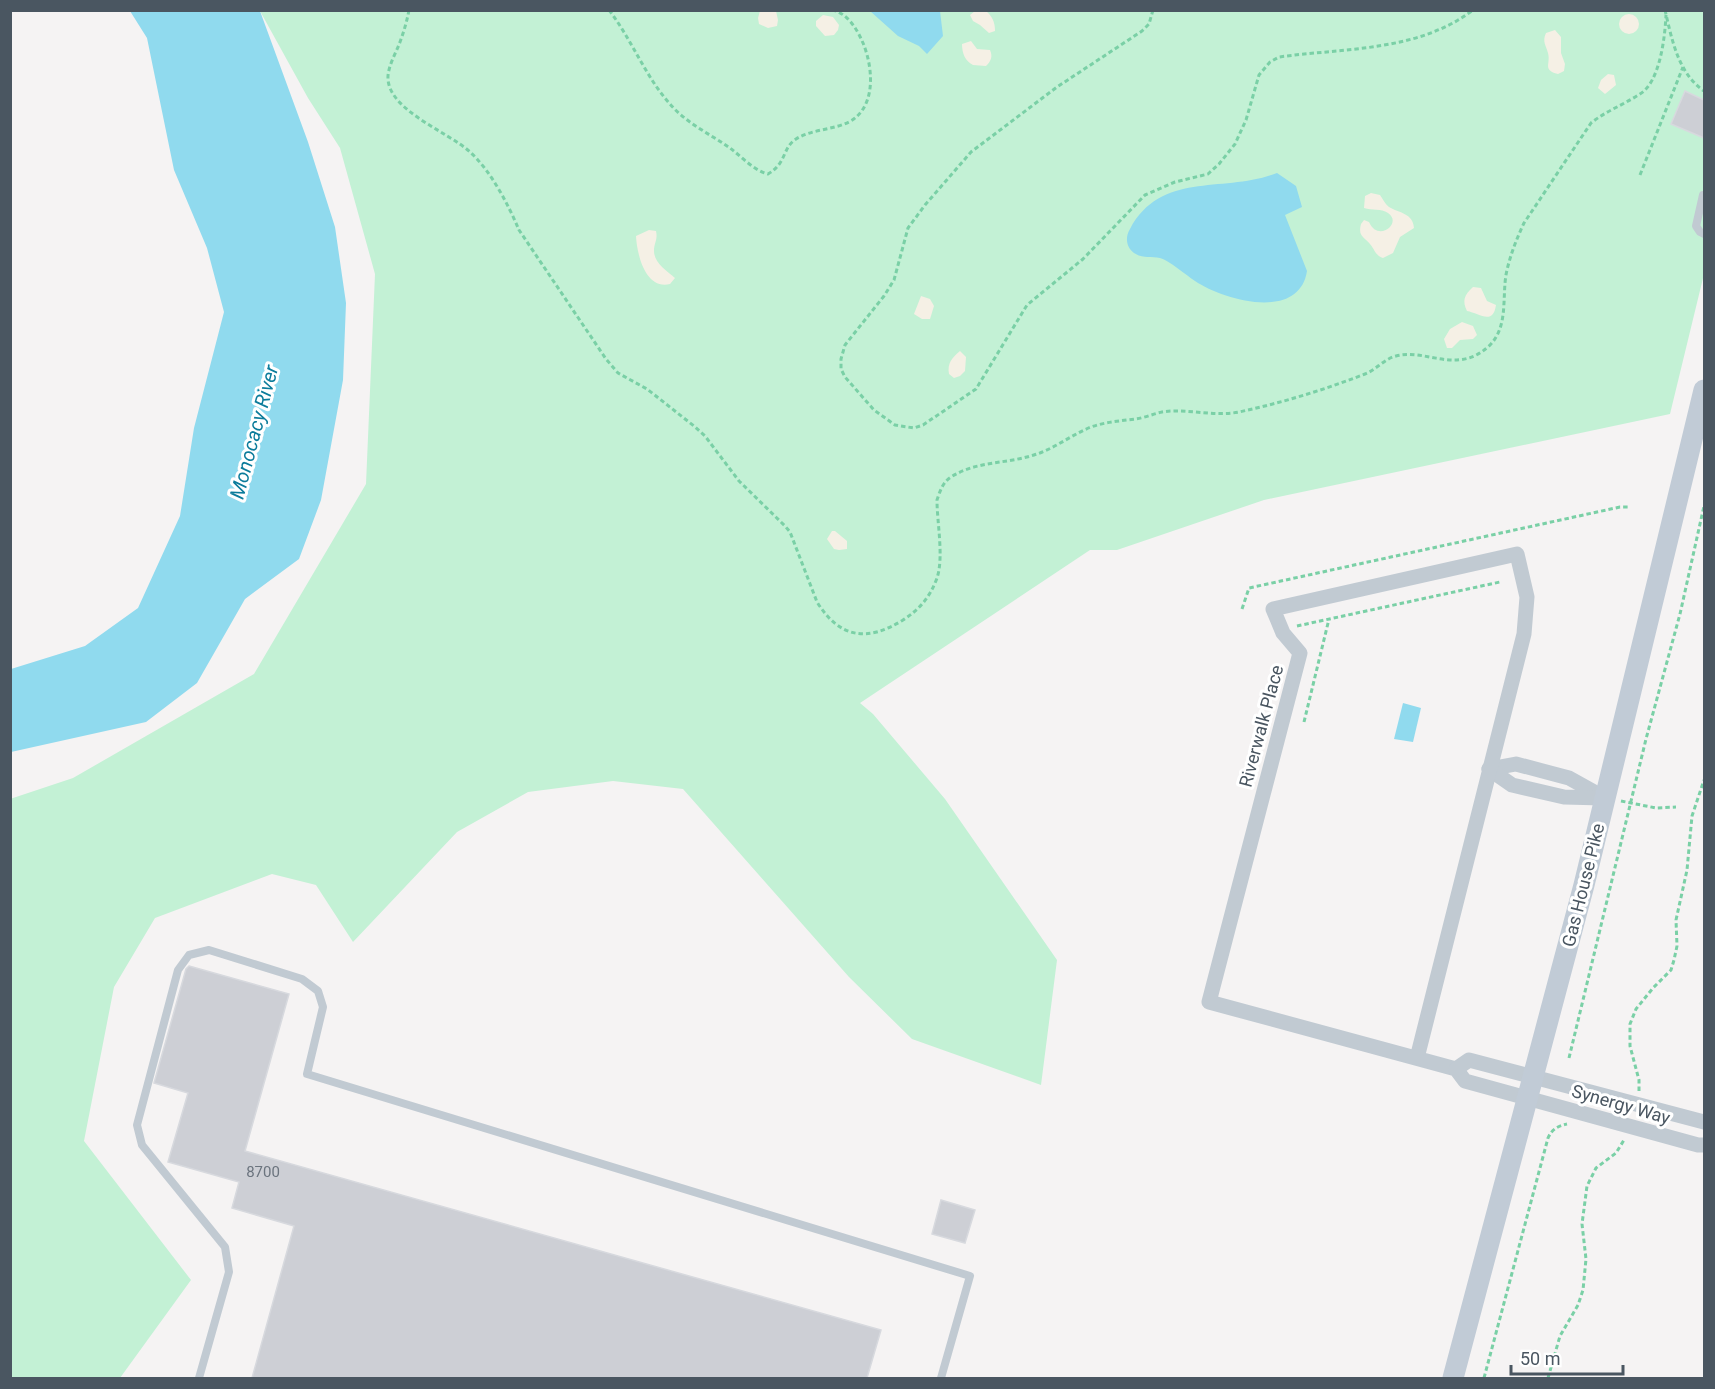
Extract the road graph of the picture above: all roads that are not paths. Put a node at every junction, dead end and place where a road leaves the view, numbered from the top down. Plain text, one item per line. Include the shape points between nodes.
1 (1703, 195) dead end
2 (1704, 234) edge
3 (1704, 390) edge
4 (1489, 769) junction
5 (1605, 798) junction
6 (1417, 1058) junction
7 (1456, 1069) junction
8 (1533, 1077) junction
9 (1528, 1098) junction
10 (1704, 1122) edge
11 (1704, 1145) edge
12 (200, 1378) edge
13 (941, 1378) edge
14 (1453, 1378) edge

1 - 2 lane via 1696,226
3 - 5 main road, Gas House Pike
4 - 5 street via 1512,785 1564,797
4 - 5 street via 1516,764 1569,778
4 - 6 street, Riverwalk Place
4 - 6 street, Riverwalk Place via 1524,634 1527,597 1517,554 1273,609 1283,633 1300,653 1209,1002
5 - 8 main road, Gas House Pike
6 - 7 street, Riverwalk Place
7 - 8 street, Riverwalk Place via 1469,1060
7 - 9 street, Riverwalk Place via 1465,1081
8 - 9 main road, Gas House Pike
8 - 10 street, Synergy Way
9 - 11 street, Synergy Way
9 - 14 main road, Gas House Pike
12 - 13 lane via 229,1272 225,1247 142,1145 137,1125 177,970 189,955 209,950 302,979 318,991 323,1007 307,1074 970,1276

